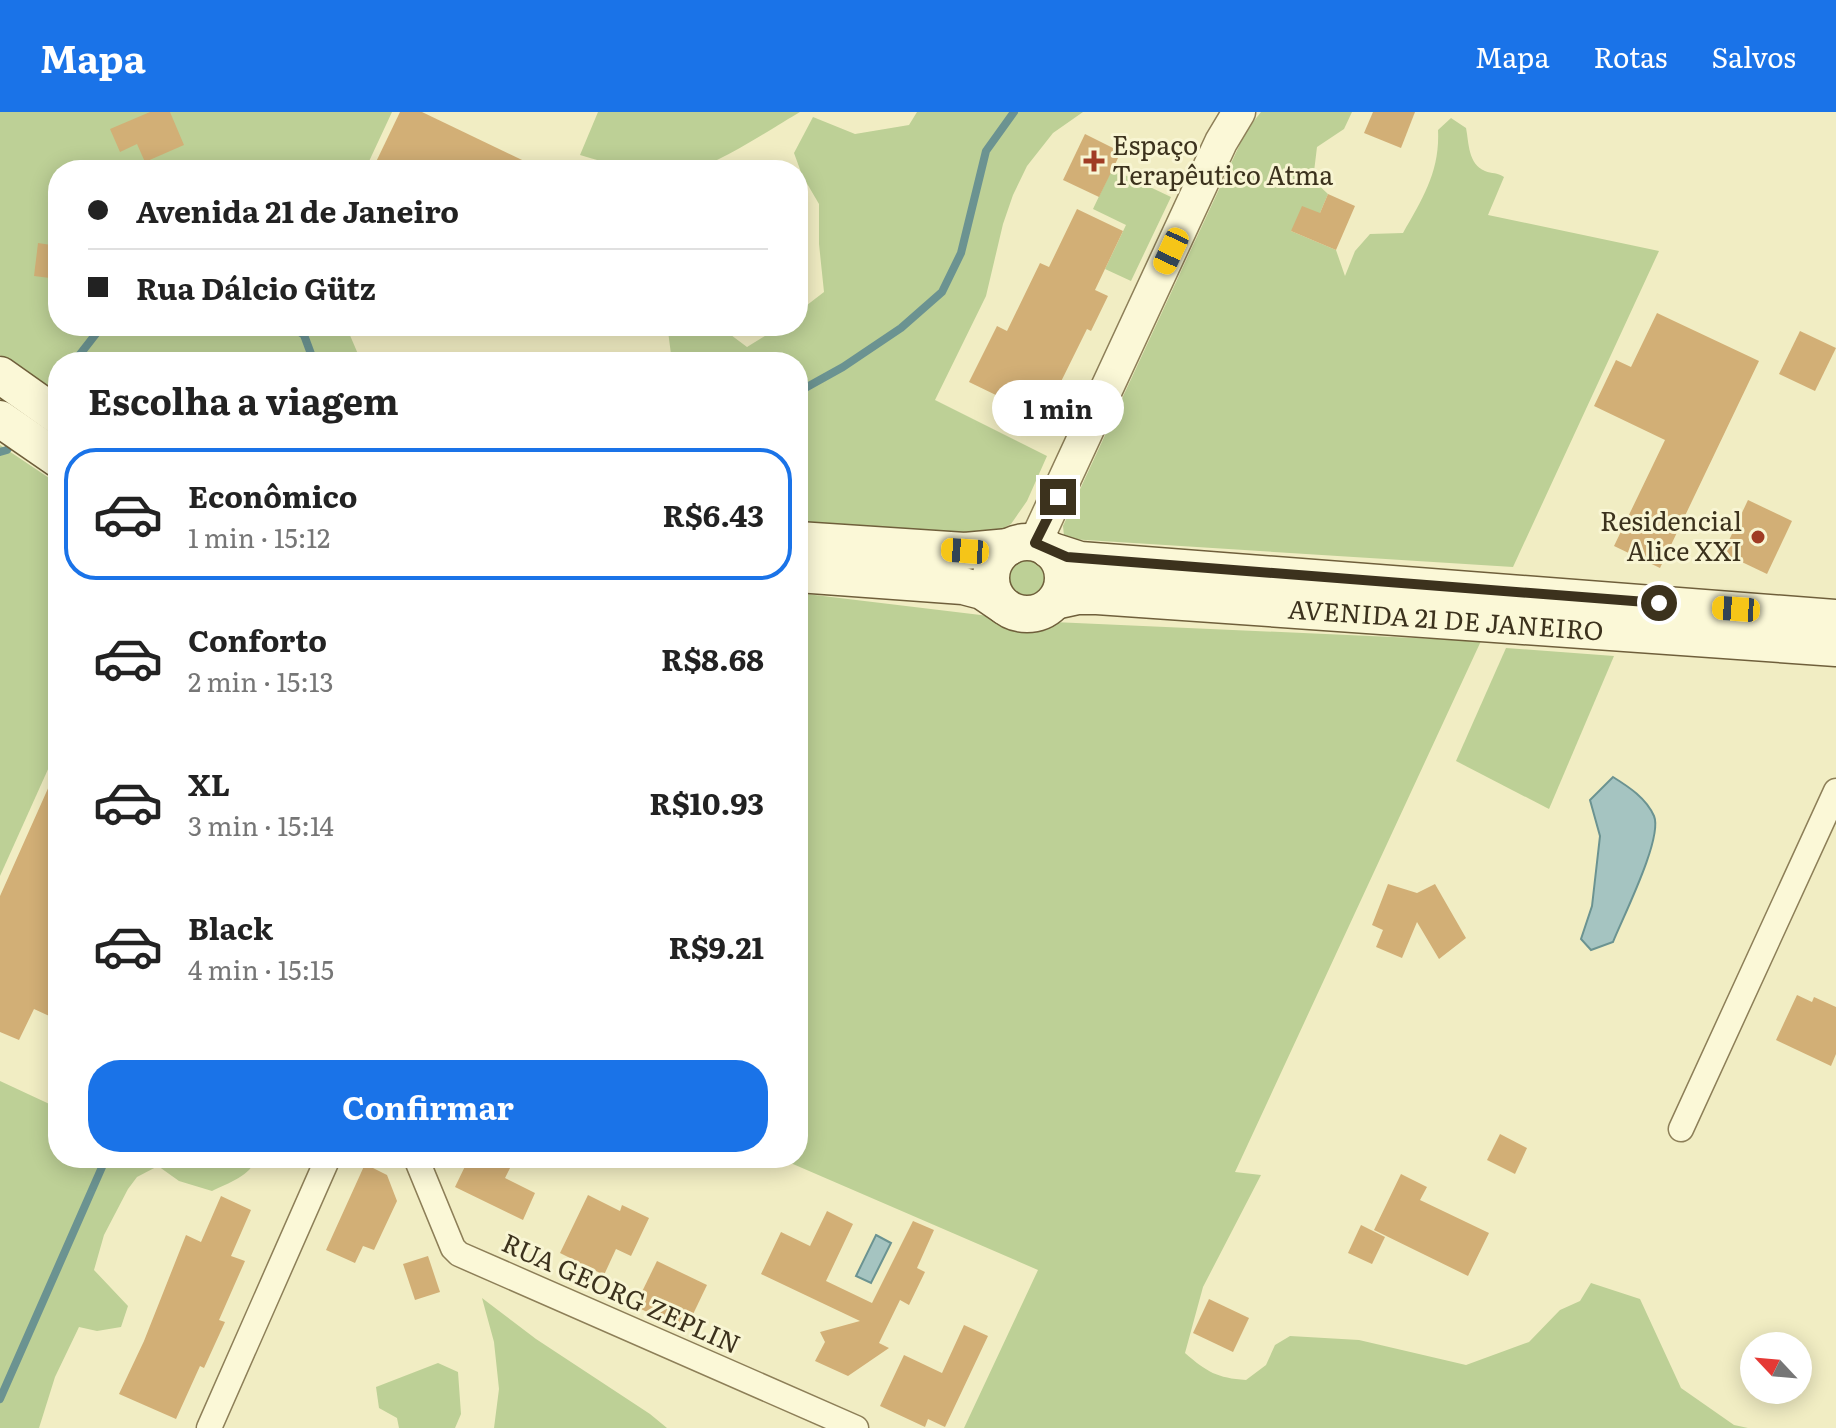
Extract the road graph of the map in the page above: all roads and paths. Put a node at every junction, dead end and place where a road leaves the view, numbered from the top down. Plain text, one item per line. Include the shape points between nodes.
1 (1239, 112) edge
2 (0, 375) edge
3 (48, 408) edge
4 (808, 541) edge
5 (1031, 547) junction
6 (808, 575) edge
7 (1055, 601) junction
8 (1004, 606) junction
9 (1836, 618) edge
10 (1836, 648) edge
11 (1836, 791) edge
12 (1681, 1129) dead end
13 (324, 1168) edge
14 (420, 1168) edge
15 (209, 1428) edge
16 (856, 1428) edge

1 - 5 street
2 - 3 main road
4 - 5 main road, AVENIDA 21 DE JANEIRO via 965,551
5 - 7 main road via 1057,558 1063,580
5 - 8 main road via 1000,554 991,575
5 - 9 main road, AVENIDA 21 DE JANEIRO via 1080,560
6 - 8 main road via 963,586
7 - 8 main road via 1025,614
7 - 10 main road, AVENIDA 21 DE JANEIRO via 1097,596
11 - 12 street
13 - 15 street
14 - 16 street, RUA GEORG ZEPLIN via 459,1254

